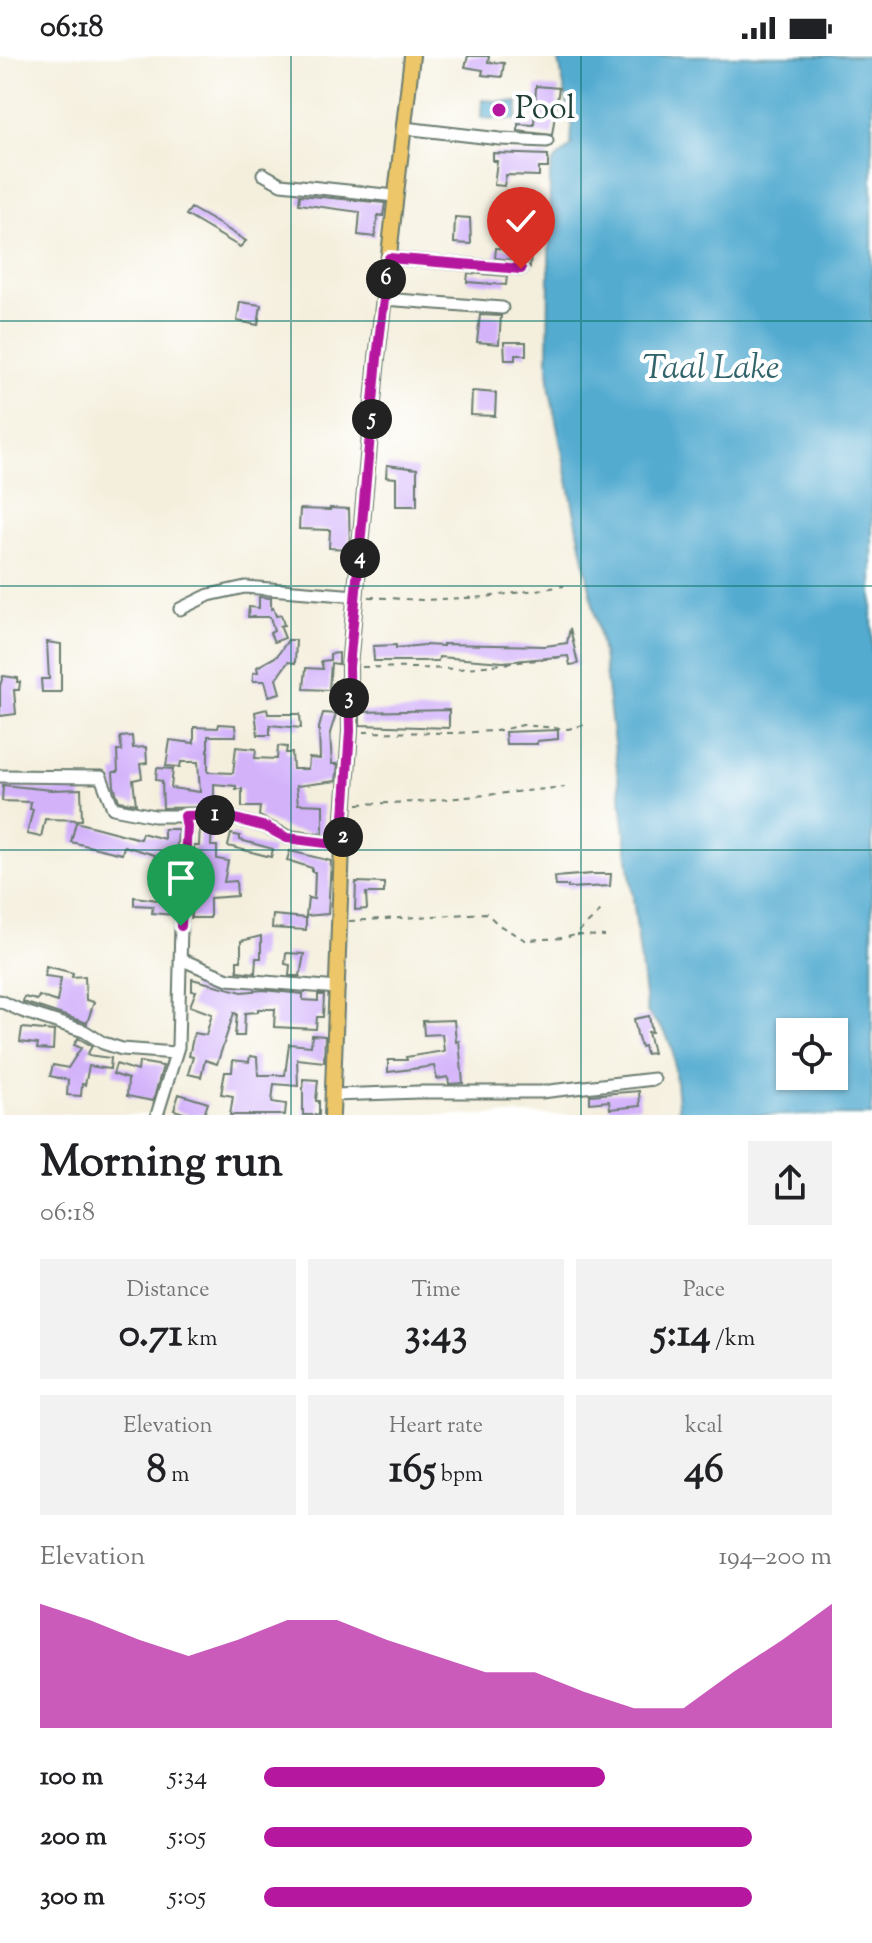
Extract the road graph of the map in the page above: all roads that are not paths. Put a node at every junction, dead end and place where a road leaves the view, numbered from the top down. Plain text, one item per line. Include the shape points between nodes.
1 (412, 56) edge
2 (404, 128) junction
3 (547, 141) dead end
4 (263, 174) dead end
5 (395, 196) junction
6 (389, 258) junction
7 (521, 269) dead end
8 (384, 299) junction
9 (502, 308) dead end
10 (356, 596) junction
11 (180, 609) dead end
12 (0, 776) edge
13 (185, 816) junction
14 (342, 845) junction
15 (180, 959) junction
16 (338, 988) junction
17 (0, 1001) edge
18 (175, 1053) junction
19 (654, 1079) dead end
20 (334, 1095) junction
21 (157, 1115) edge
22 (332, 1115) edge

1 - 2 main road
2 - 3 street
2 - 5 main road
4 - 5 street via 281,184
5 - 6 main road
6 - 7 street
6 - 8 main road
8 - 9 street
8 - 10 main road
10 - 11 street via 245,587
10 - 14 main road
12 - 13 street via 101,777 113,808
13 - 14 street via 220,815 287,838
13 - 15 street
14 - 16 main road
15 - 16 street via 228,979
15 - 18 street
16 - 20 main road
17 - 18 street via 113,1046
18 - 21 street
19 - 20 street via 541,1092
20 - 22 main road

